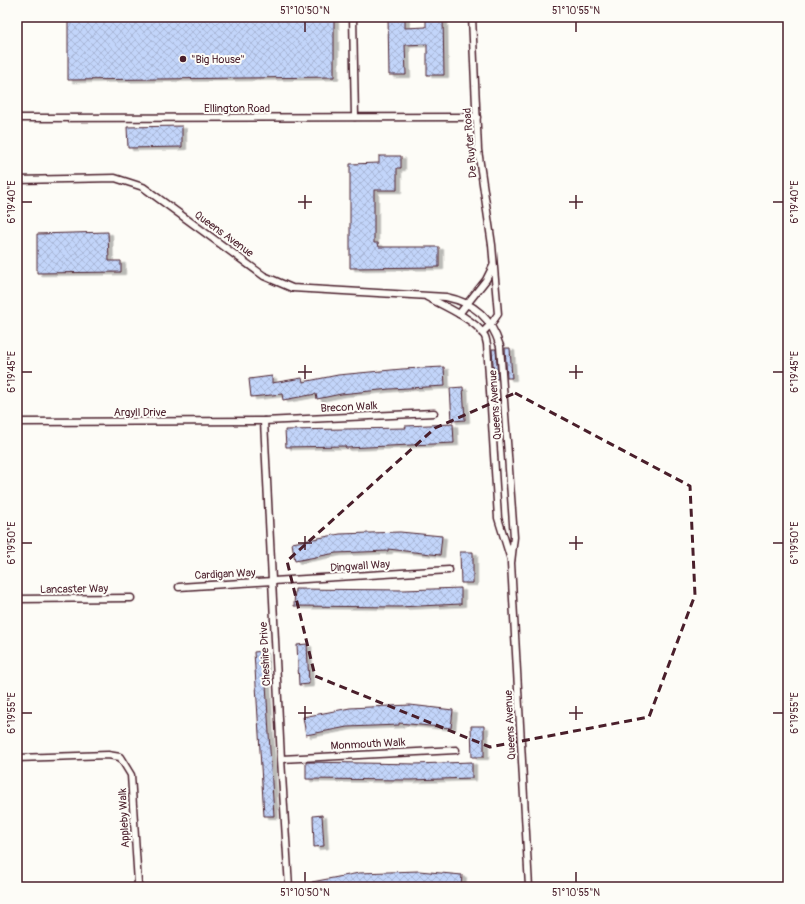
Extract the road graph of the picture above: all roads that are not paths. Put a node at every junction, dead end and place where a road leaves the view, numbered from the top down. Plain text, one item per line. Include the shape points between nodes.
1 (353, 17) edge
2 (472, 17) edge
3 (355, 117) junction
4 (477, 117) junction
5 (19, 118) dead end
6 (17, 180) edge
7 (493, 266) junction
8 (424, 296) junction
9 (467, 304) junction
10 (458, 314) junction
11 (491, 324) junction
12 (482, 333) junction
13 (434, 413) dead end
14 (264, 421) junction
15 (17, 422) edge
16 (511, 563) junction
17 (449, 570) dead end
18 (272, 582) junction
19 (178, 587) dead end
20 (131, 598) dead end
21 (17, 599) edge
22 (456, 750) dead end
23 (17, 758) edge
24 (281, 759) junction
25 (136, 887) edge
26 (289, 887) edge
27 (529, 887) edge

1 - 3 lane
2 - 4 lane, De Ruyter Road
3 - 4 lane, Ellington Road
3 - 5 lane, Ellington Road
4 - 7 lane, De Ruyter Road via 478,150
6 - 8 lane, Queens Avenue via 115,178 143,187 264,276 292,288
7 - 9 lane via 486,280
7 - 11 lane, De Ruyter Road via 498,314
8 - 9 lane, Queens Avenue via 446,297
8 - 10 lane, Queens Avenue
9 - 10 lane
9 - 11 lane, Queens Avenue
10 - 12 lane, Queens Avenue
11 - 12 lane, De Ruyter Road
11 - 16 lane, Queens Avenue via 500,346 514,537
12 - 16 lane, Queens Avenue via 487,344 498,518
13 - 14 lane, Brecon Walk
14 - 15 lane, Argyll Drive
14 - 18 lane, Cheshire Drive
16 - 27 lane, Queens Avenue
17 - 18 lane, Dingwall Way
18 - 19 lane, Cardigan Way
18 - 24 lane, Cheshire Drive
20 - 21 lane, Lancaster Way
22 - 24 lane, Monmouth Walk
23 - 25 lane, Appleby Walk via 108,755 120,758 132,775 138,883
24 - 26 lane, Cheshire Drive

